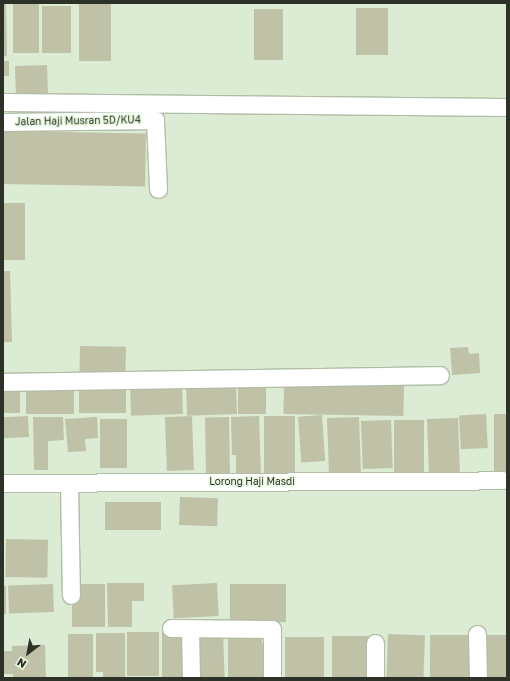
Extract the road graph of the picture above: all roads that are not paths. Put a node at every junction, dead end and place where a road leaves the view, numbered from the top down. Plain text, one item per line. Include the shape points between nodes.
1 (3, 102) edge
2 (507, 107) edge
3 (3, 122) edge
4 (158, 189) dead end
5 (440, 375) dead end
6 (3, 382) edge
7 (502, 480) dead end
8 (3, 483) edge
9 (69, 484) junction
10 (71, 595) dead end
11 (171, 628) dead end
12 (190, 628) junction
13 (477, 634) dead end
14 (375, 644) dead end
15 (191, 678) edge
16 (272, 678) edge
17 (375, 678) edge
18 (478, 678) edge

1 - 2 street
3 - 4 street, Jalan Haji Musran 5D/KU4 via 155,120
5 - 6 street
7 - 9 street, Lorong Haji Masdi
8 - 9 street, Lorong Haji Masdi
9 - 10 street
11 - 12 street
12 - 15 street
12 - 16 street via 272,629
13 - 18 street
14 - 17 street

